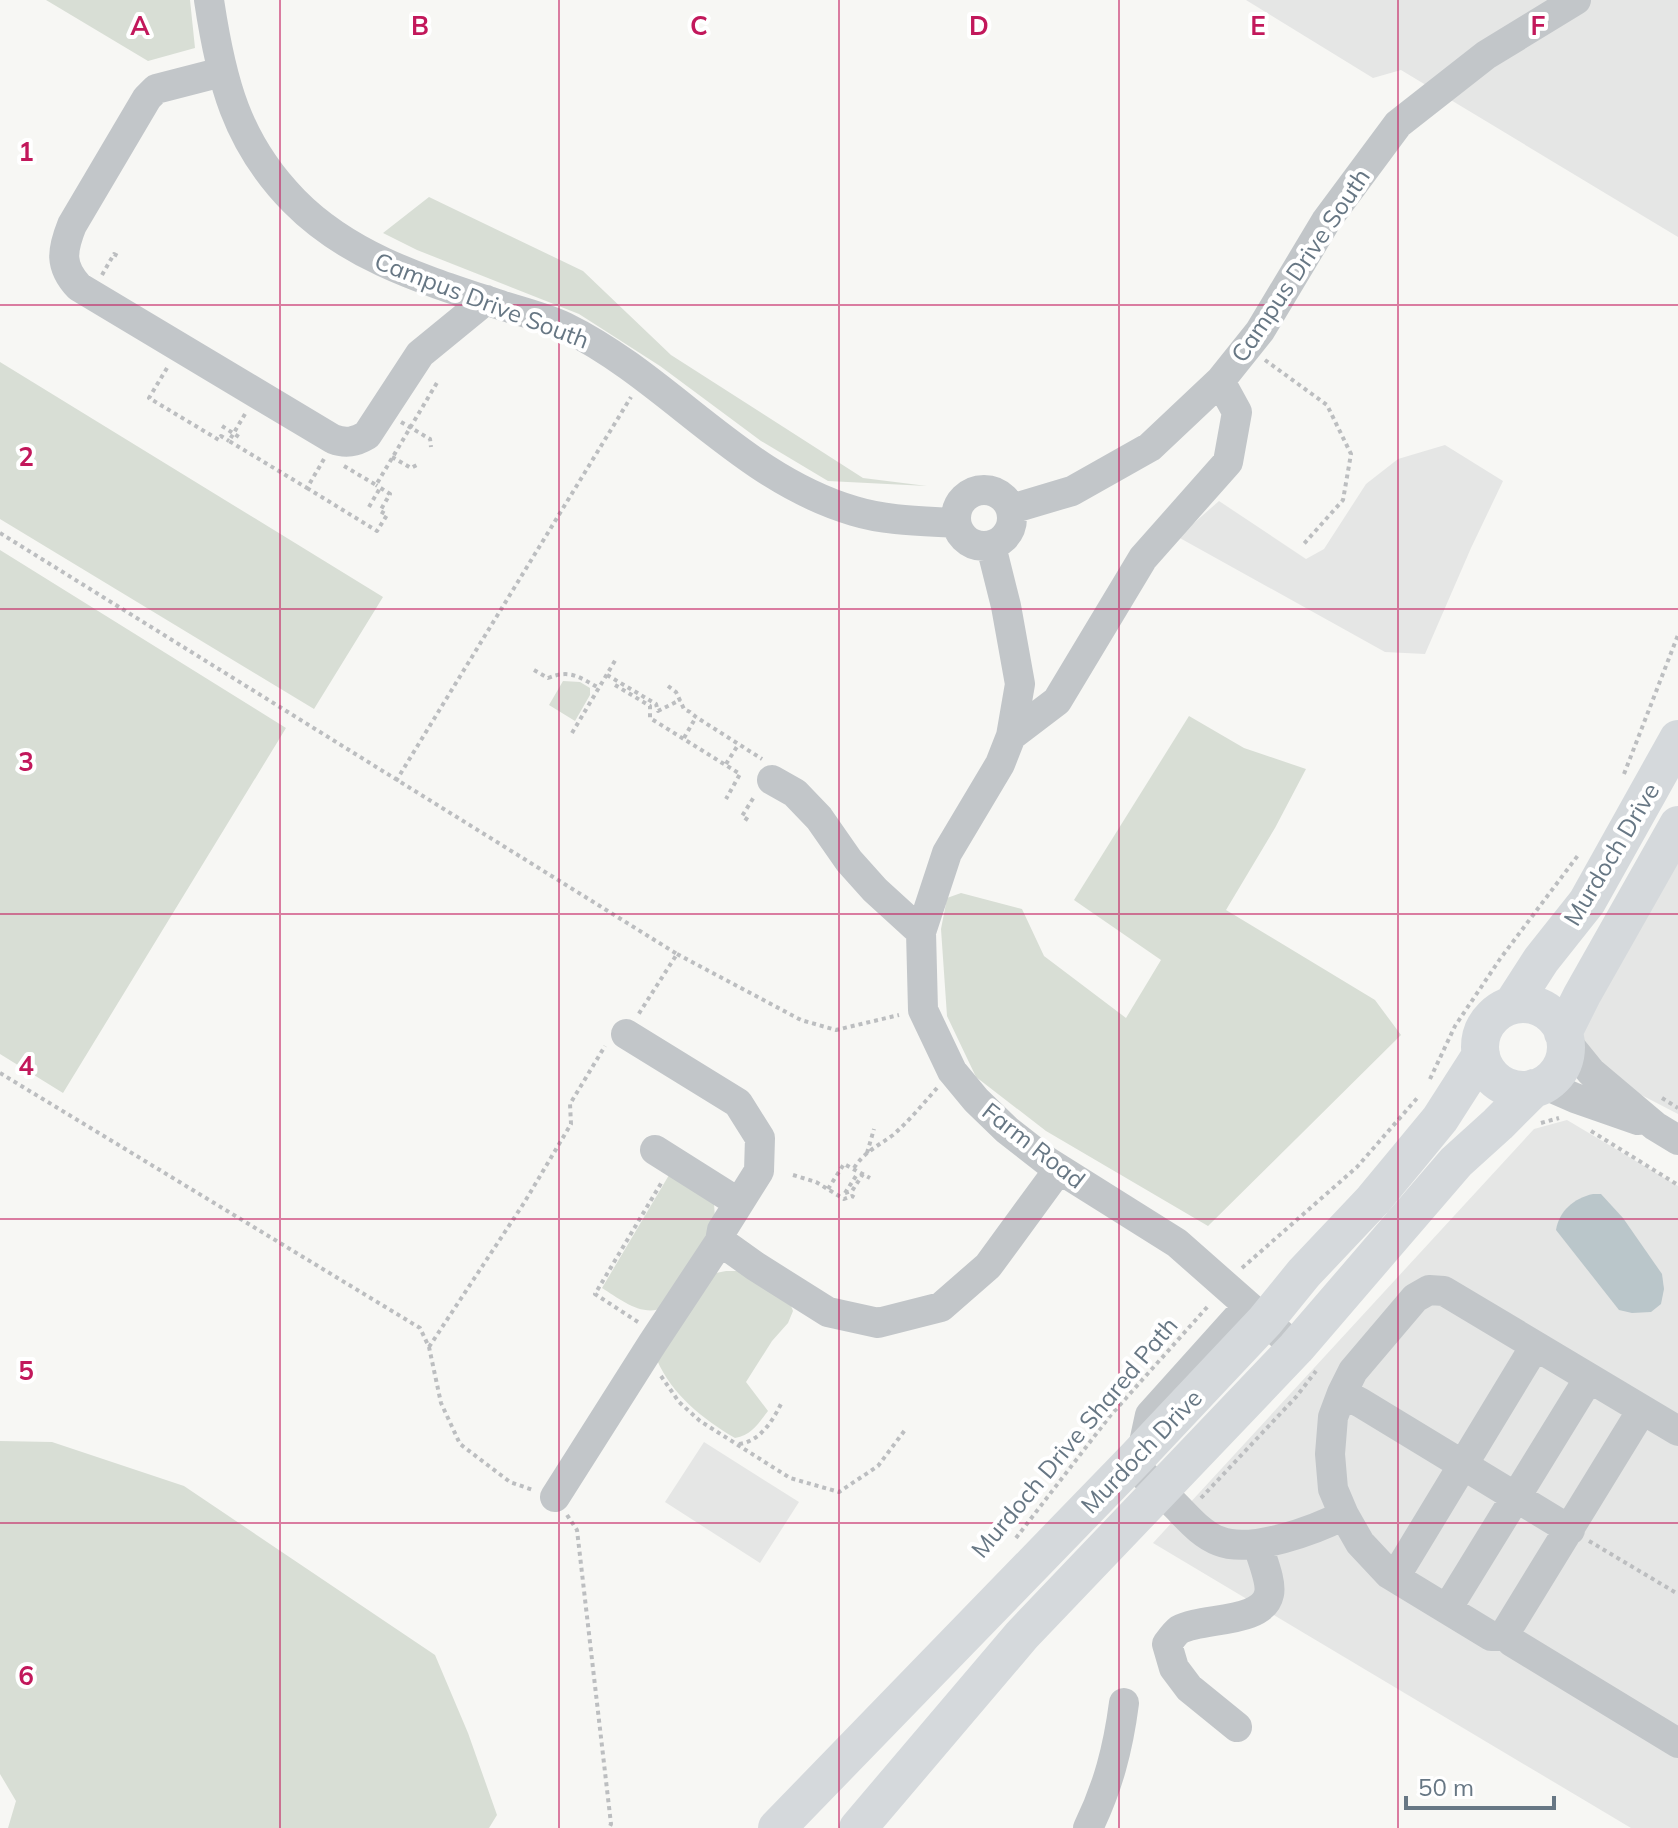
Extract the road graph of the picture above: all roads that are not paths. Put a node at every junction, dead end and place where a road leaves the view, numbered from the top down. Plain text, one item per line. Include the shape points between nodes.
1 (209, 0) edge
2 (1576, 0) edge
3 (222, 72) junction
4 (486, 300) junction
5 (1220, 381) junction
6 (1011, 509) junction
7 (956, 523) junction
8 (991, 546) junction
9 (1011, 736) junction
10 (1676, 747) edge
11 (767, 770) road end
12 (1678, 825) edge
13 (921, 932) junction
14 (1512, 1005) junction
15 (626, 1034) road end
16 (1564, 1036) junction
17 (1481, 1055) junction
18 (1538, 1086) junction
19 (1667, 1133) edge
20 (664, 1156) road end
21 (1059, 1169) junction
22 (739, 1203) junction
23 (720, 1241) junction
24 (1257, 1313) junction
25 (1535, 1346) junction
26 (1296, 1348) junction
27 (1589, 1378) junction
28 (1342, 1393) junction
29 (1642, 1410) junction
30 (1678, 1431) edge
31 (1136, 1457) junction
32 (1463, 1465) junction
33 (1160, 1490) junction
34 (555, 1497) road end
35 (1516, 1497) junction
36 (1344, 1515) junction
37 (1570, 1530) junction
38 (1258, 1545) junction
39 (1395, 1577) junction
40 (1447, 1609) junction
41 (1504, 1633) junction
42 (1124, 1703) dead end
43 (1237, 1727) dead end
44 (1678, 1743) edge
45 (777, 1828) edge
46 (858, 1828) edge
47 (1088, 1828) edge

1 - 3 street, Campus Drive South
2 - 5 street, Campus Drive South via 1486,55 1398,124 1326,221 1260,331
3 - 4 street, Campus Drive South via 248,141 270,174 315,221 372,258
3 - 4 street via 156,89 147,98 65,243 68,276 79,287 343,443 367,435 420,354
4 - 7 street, Campus Drive South via 592,341 769,473 811,496 896,520
5 - 6 street, Campus Drive South via 1150,447 1072,491
5 - 9 street via 1237,412 1228,462 1143,558 1057,701
6 - 7 street via 999,494 980,489 962,499
6 - 8 street via 1009,532
7 - 8 street via 971,544
8 - 9 street, Farm Road via 1020,684
9 - 13 street, Farm Road via 947,853
10 - 14 main road, Murdoch Drive via 1587,902
11 - 13 street via 819,818 849,861
12 - 16 main road, Murdoch Drive
13 - 21 street, Farm Road via 923,1010 952,1071 1007,1130
14 - 16 main road via 1549,1012
14 - 17 main road, Murdoch Drive via 1483,1029
15 - 22 street via 738,1103 760,1138 759,1171
16 - 18 main road, Murdoch Drive via 1562,1064
16 - 19 street via 1591,1072
17 - 18 main road via 1485,1068 1506,1086
17 - 24 main road, Murdoch Drive via 1440,1119 1373,1200 1304,1273
18 - 19 street
18 - 26 main road, Murdoch Drive via 1456,1162
20 - 22 street
21 - 23 street via 988,1266 941,1307 878,1323 828,1312
21 - 24 street, Farm Road via 1177,1243
22 - 23 street
23 - 34 street
24 - 26 street, Farm Road
24 - 31 main road, Murdoch Drive
25 - 27 street
25 - 28 street via 1444,1291 1429,1290 1415,1298 1353,1371
25 - 32 street
26 - 33 main road, Murdoch Drive
27 - 29 street
27 - 35 street
28 - 32 street
28 - 36 street via 1333,1417 1330,1454 1333,1489
29 - 30 street
29 - 37 street
31 - 33 street
31 - 45 main road, Murdoch Drive
32 - 35 street
32 - 39 street
33 - 38 street via 1218,1541
33 - 46 main road, Murdoch Drive via 1022,1635
35 - 37 street
35 - 40 street
36 - 38 street
36 - 39 street via 1360,1543
37 - 41 street
38 - 43 street via 1270,1586 1265,1603 1248,1614 1200,1622 1179,1631 1167,1644 1174,1668 1189,1688
39 - 40 street
40 - 41 street via 1491,1636
41 - 44 street
42 - 47 street via 1111,1775

